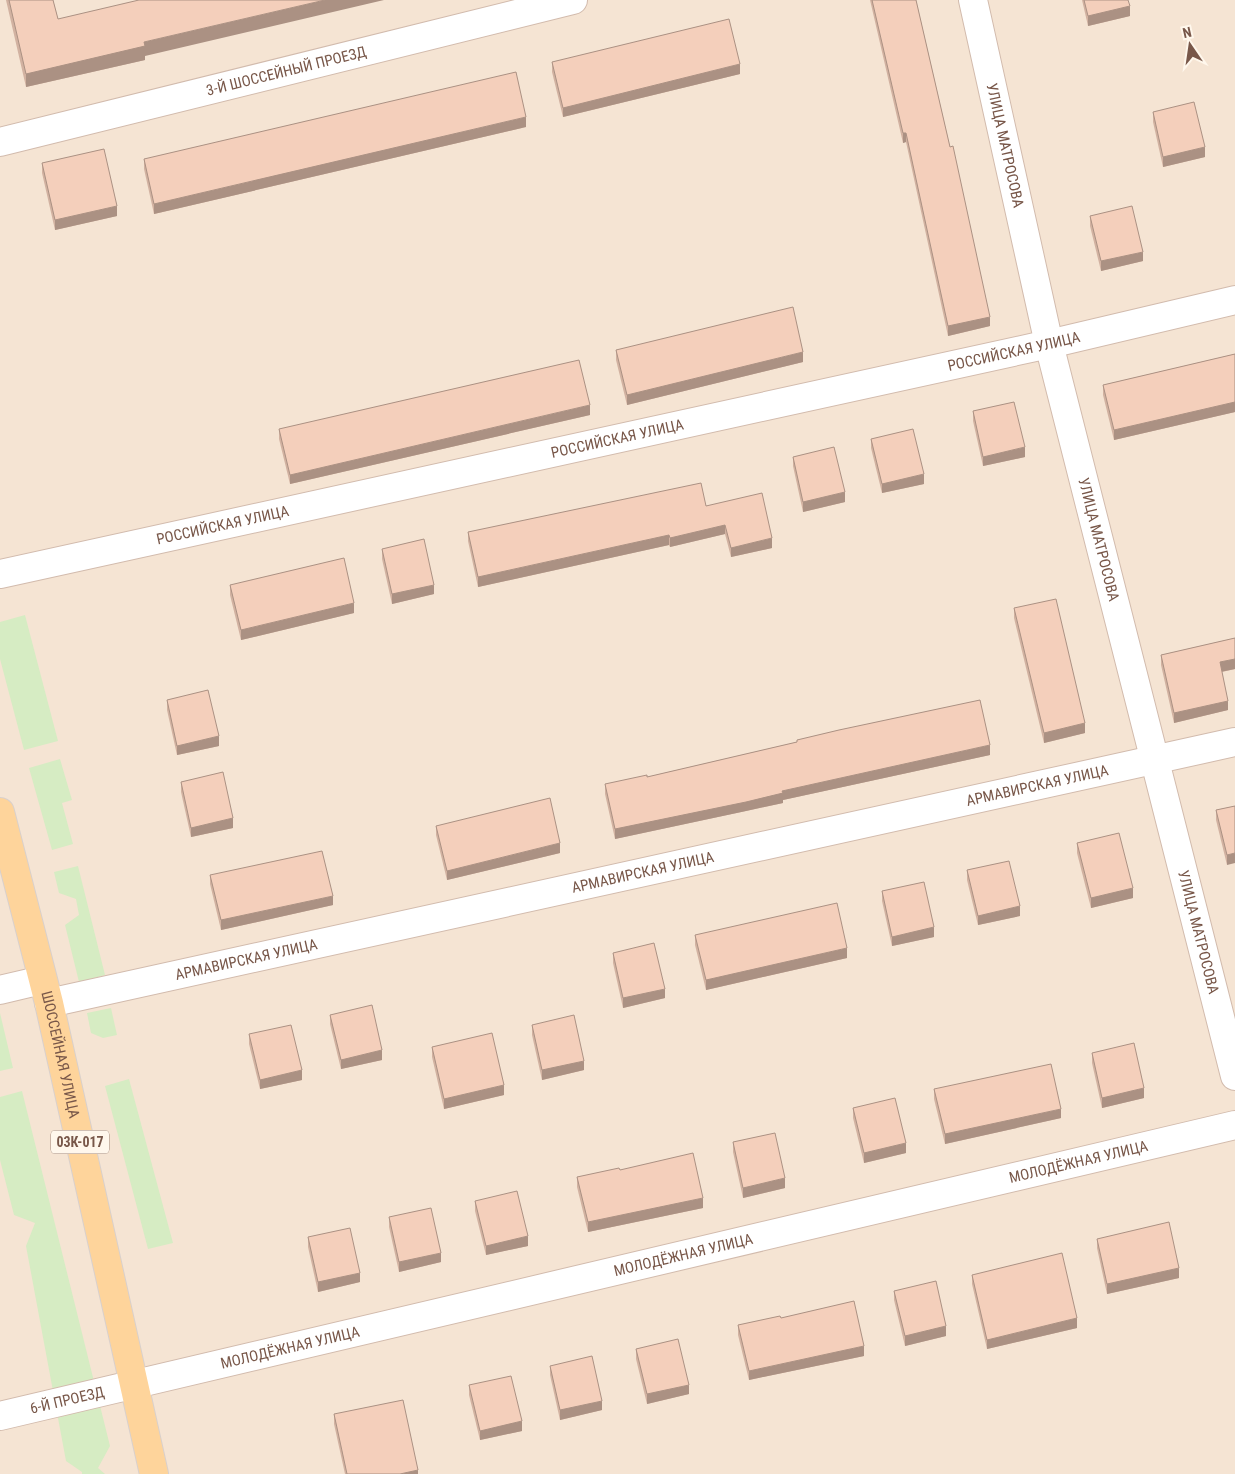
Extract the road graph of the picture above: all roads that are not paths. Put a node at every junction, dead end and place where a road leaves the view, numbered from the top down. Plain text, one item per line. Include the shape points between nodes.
1 (573, 0) edge
2 (973, 0) edge
3 (0, 142) edge
4 (1235, 300) edge
5 (1049, 344) junction
6 (0, 574) edge
7 (1235, 742) edge
8 (1156, 761) junction
9 (0, 812) edge
10 (0, 990) edge
11 (45, 992) junction
12 (1235, 1076) edge
13 (1235, 1125) edge
14 (133, 1385) junction
15 (0, 1416) edge
16 (154, 1474) edge

1 - 3 street, 3-Й ШОССЕЙНЫЙ ПРОЕЗД
2 - 5 street, УЛИЦА МАТРОСОВА
4 - 5 street, РОССИЙСКАЯ УЛИЦА
5 - 6 street, РОССИЙСКАЯ УЛИЦА
5 - 8 street, УЛИЦА МАТРОСОВА
7 - 8 street, АРМАВИРСКАЯ УЛИЦА
8 - 11 street, АРМАВИРСКАЯ УЛИЦА
8 - 12 street, УЛИЦА МАТРОСОВА
9 - 11 main road, ШОССЕЙНАЯ УЛИЦА / 03К-017
10 - 11 street, АРМАВИРСКАЯ УЛИЦА
11 - 14 main road, ШОССЕЙНАЯ УЛИЦА / 03К-017
13 - 14 street, МОЛОДЁЖНАЯ УЛИЦА
14 - 15 street, 6-Й ПРОЕЗД
14 - 16 main road, ШОССЕЙНАЯ УЛИЦА / 03К-017

